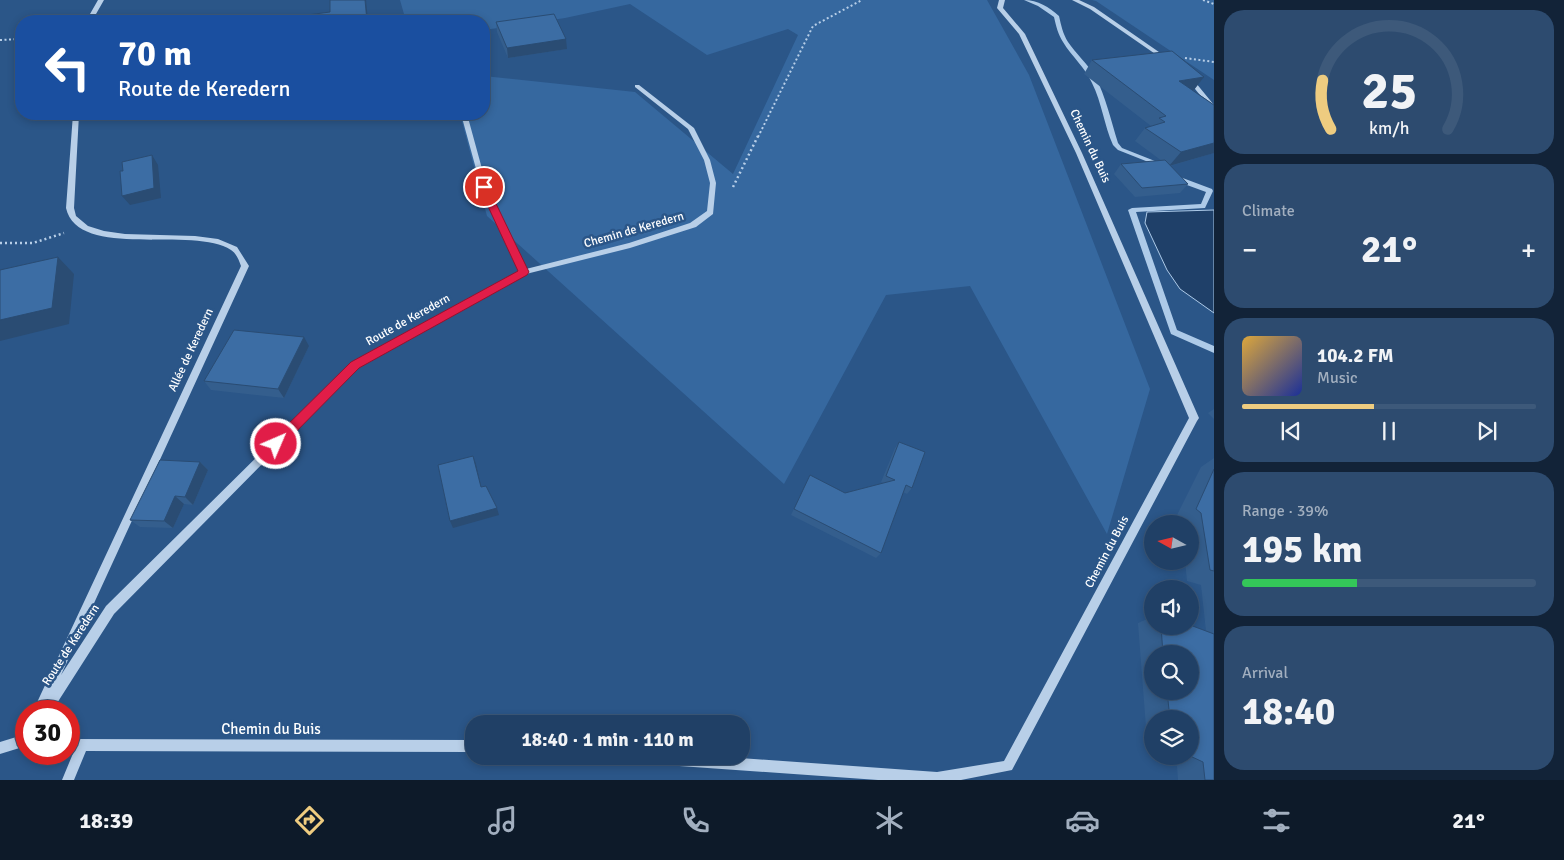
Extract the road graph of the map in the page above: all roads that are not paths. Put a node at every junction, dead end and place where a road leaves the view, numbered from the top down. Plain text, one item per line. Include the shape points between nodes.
1 (101, 0) edge
2 (1002, 0) edge
3 (1075, 0) edge
4 (92, 15) edge
5 (1175, 64) edge
6 (1187, 75) edge
7 (637, 86) dead end
8 (1214, 109) edge
9 (76, 120) edge
10 (466, 120) edge
11 (524, 272) junction
12 (44, 700) edge
13 (51, 700) edge
14 (15, 743) edge
15 (82, 746) joint
16 (465, 746) edge
17 (0, 748) edge
18 (750, 765) edge
19 (68, 780) edge

1 - 4 street
2 - 18 street, Chemin du Buis via 1000,8 1022,34 1079,153 1194,418 1008,766 938,778
3 - 5 street
6 - 8 street
7 - 11 street, Chemin de Keredern via 691,128 707,160 713,183 710,212 693,225
9 - 12 street, Allée de Keredern via 70,208 73,218 98,232 122,236 206,238 234,248 246,266
10 - 11 street via 484,187
11 - 13 street, Route de Keredern via 355,365 110,610
14 - 17 street
15 - 16 street, Chemin du Buis
15 - 19 street

